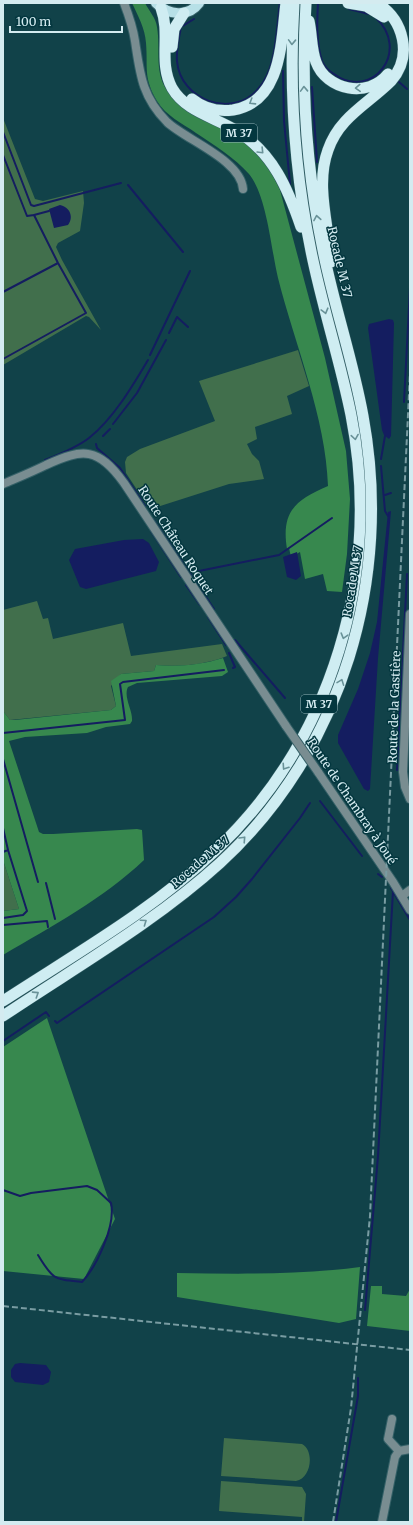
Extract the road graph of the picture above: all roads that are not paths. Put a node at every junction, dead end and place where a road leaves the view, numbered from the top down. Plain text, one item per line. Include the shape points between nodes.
1 (124, 3) edge
2 (199, 3) edge
3 (286, 3) edge
4 (294, 3) edge
5 (306, 3) edge
6 (348, 3) edge
7 (377, 3) edge
8 (159, 6) edge
9 (184, 13) junction
10 (243, 189) dead end
11 (316, 273) junction
12 (334, 297) junction
13 (3, 484) edge
14 (410, 614) edge
15 (286, 726) joint
16 (410, 799) edge
17 (410, 890) edge
18 (402, 896) junction
19 (410, 910) edge
20 (3, 1001) edge
21 (3, 1016) edge
22 (392, 1419) dead end
23 (410, 1448) edge
24 (399, 1451) junction
25 (382, 1522) edge

1 - 10 street via 133,31 142,84 152,104 168,123 230,167 241,181
2 - 9 main road
3 -> 9 highway, M 37 via 277,65 270,84 248,105 227,110 209,108 194,101 174,76 171,60 173,35 176,24
4 -> 11 highway, Rocade M 37 / M 37 via 294,139 303,208
6 -> 5 highway, M 37 via 366,6 381,14 391,25 396,38 397,55 390,70 380,81 364,88 339,86 319,69 314,54
12 -> 5 highway, Rocade M 37 / M 37 via 317,221 306,131 303,66
7 - 12 highway, M 37 via 391,14 401,29 403,56 391,81 343,123 327,151 323,182
8 - 9 main road via 176,14
8 -> 11 highway, M 37 via 166,28 165,69 173,89 190,107 242,135 269,160 289,193
11 -> 20 highway, Rocade M 37 / M 37 via 352,417 361,512 359,554 350,611 337,659 322,699 303,738 280,775 254,809 214,852 159,897
21 -> 12 highway, Rocade M 37 / M 37 via 166,907 222,860 281,794 306,757 326,717 348,663 360,620 369,570 372,518 366,430
13 - 15 street, Route Château Roquet via 71,454 85,453 107,463 124,483
14 - 16 street, Route de la Gastière via 403,772
15 - 18 street, Route de Chambray à Joué, bridge
17 - 18 street
18 - 19 street, Route de Chambray à Joué
22 - 24 street via 388,1439
23 - 24 street
24 - 25 street via 395,1457

